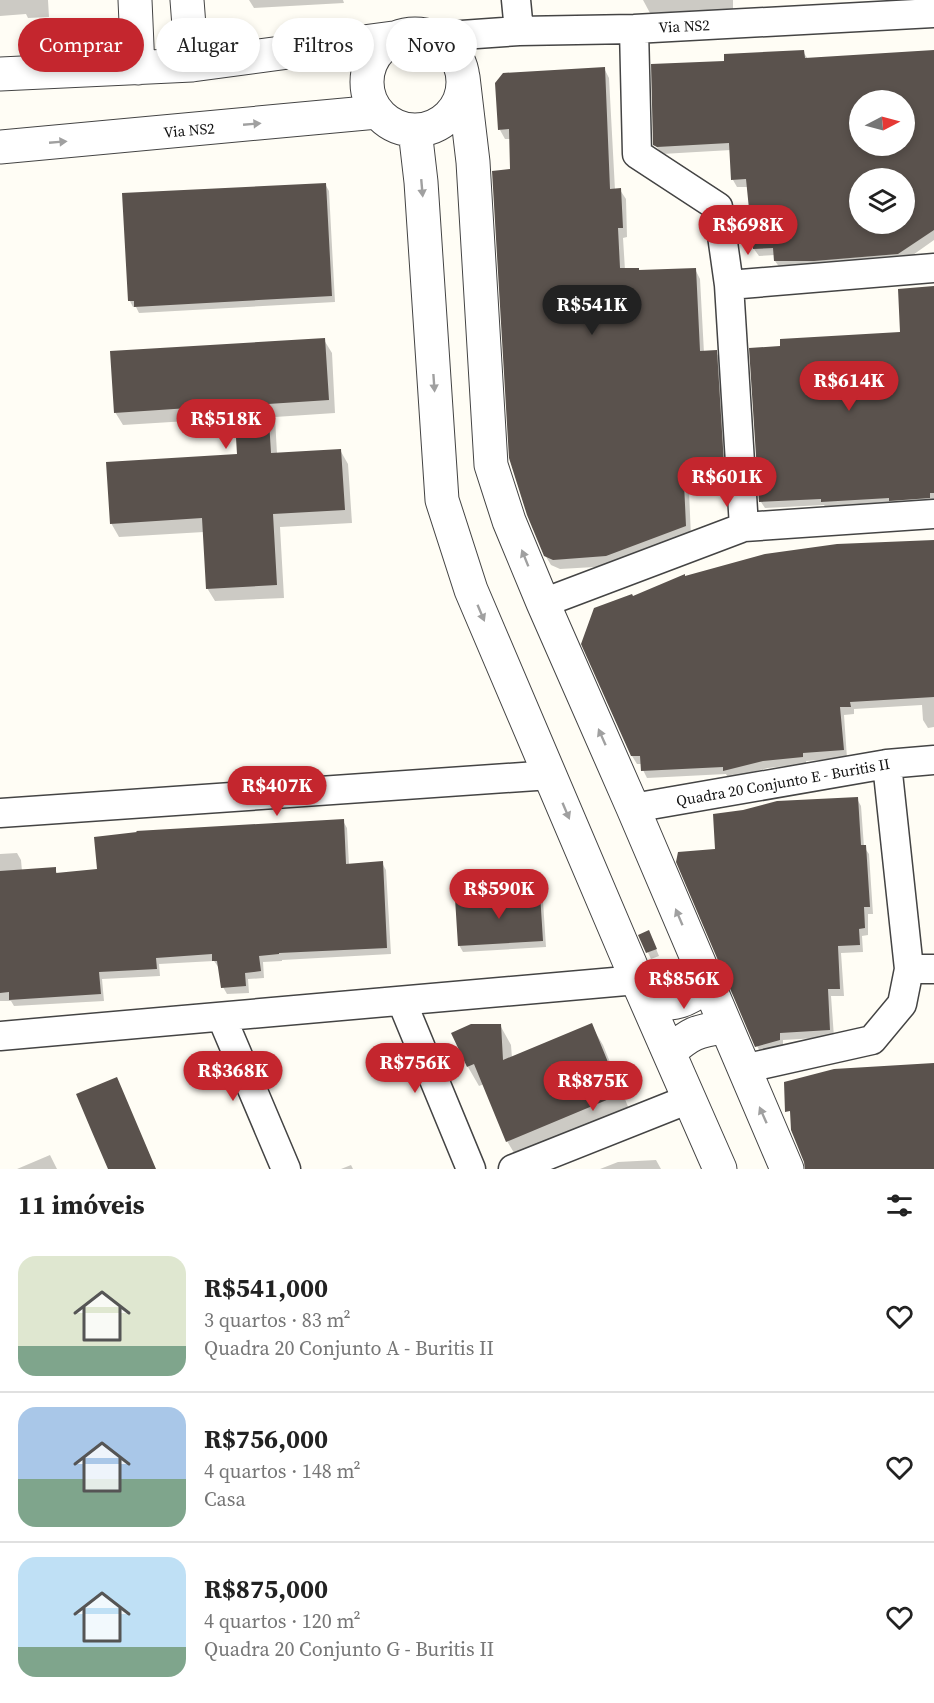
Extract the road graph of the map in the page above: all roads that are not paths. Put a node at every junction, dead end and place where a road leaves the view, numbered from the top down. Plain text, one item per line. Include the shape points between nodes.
1 (135, 0) edge
2 (187, 0) edge
3 (516, 0) edge
4 (840, 8) edge
5 (934, 13) edge
6 (136, 18) edge
7 (188, 18) edge
8 (634, 29) junction
9 (519, 31) junction
10 (477, 34) edge
11 (386, 39) edge
12 (386, 43) edge
13 (260, 56) edge
14 (46, 72) edge
15 (462, 72) edge
16 (0, 74) edge
17 (463, 77) junction
18 (377, 112) junction
19 (414, 130) junction
20 (0, 147) edge
21 (934, 268) edge
22 (729, 285) junction
23 (934, 514) edge
24 (744, 526) junction
25 (543, 603) junction
26 (934, 760) edge
27 (886, 764) junction
28 (551, 775) junction
29 (633, 808) junction
30 (0, 813) edge
31 (921, 969) edge
32 (708, 986) junction
33 (643, 993) junction
34 (402, 1002) junction
35 (222, 1018) junction
36 (725, 1028) junction
37 (0, 1036) edge
38 (669, 1052) junction
39 (743, 1069) junction
40 (689, 1099) junction
41 (286, 1169) edge
42 (471, 1169) edge
43 (513, 1169) edge
44 (720, 1169) edge
45 (787, 1169) edge

1 - 6 street
2 - 7 street
3 - 9 street
4 - 5 street, Via NS2
4 - 8 street, Via NS2
8 - 9 street, Via NS2
8 - 22 street via 637,154 718,207
9 - 10 street, Via NS2
11 - 13 street
12 - 18 street via 371,63 367,79 369,96
14 - 16 street
15 - 17 street
17 - 19 street via 461,97 451,115 434,126
25 -> 17 street via 491,465 473,162
18 - 19 street via 394,125
20 -> 18 street, Via NS2
19 -> 28 street via 421,182 442,500 471,590
21 - 22 street
22 - 24 street
23 - 24 street
24 - 25 street
29 -> 25 street
26 - 27 street, Quadra 20 Conjunto E - Buritis II
27 - 29 street, Quadra 20 Conjunto E - Buritis II
27 - 31 street
28 - 30 street
28 -> 33 street
32 -> 29 street
31 - 39 street via 902,1004 872,1040
32 - 33 street via 674,1004
32 - 36 street
33 - 34 street
33 - 38 street
34 - 35 street
34 - 42 street
35 - 37 street
35 - 41 street
36 - 38 street via 689,1035
36 - 39 street
38 - 40 street
45 -> 39 street
40 - 43 street
40 - 44 street

